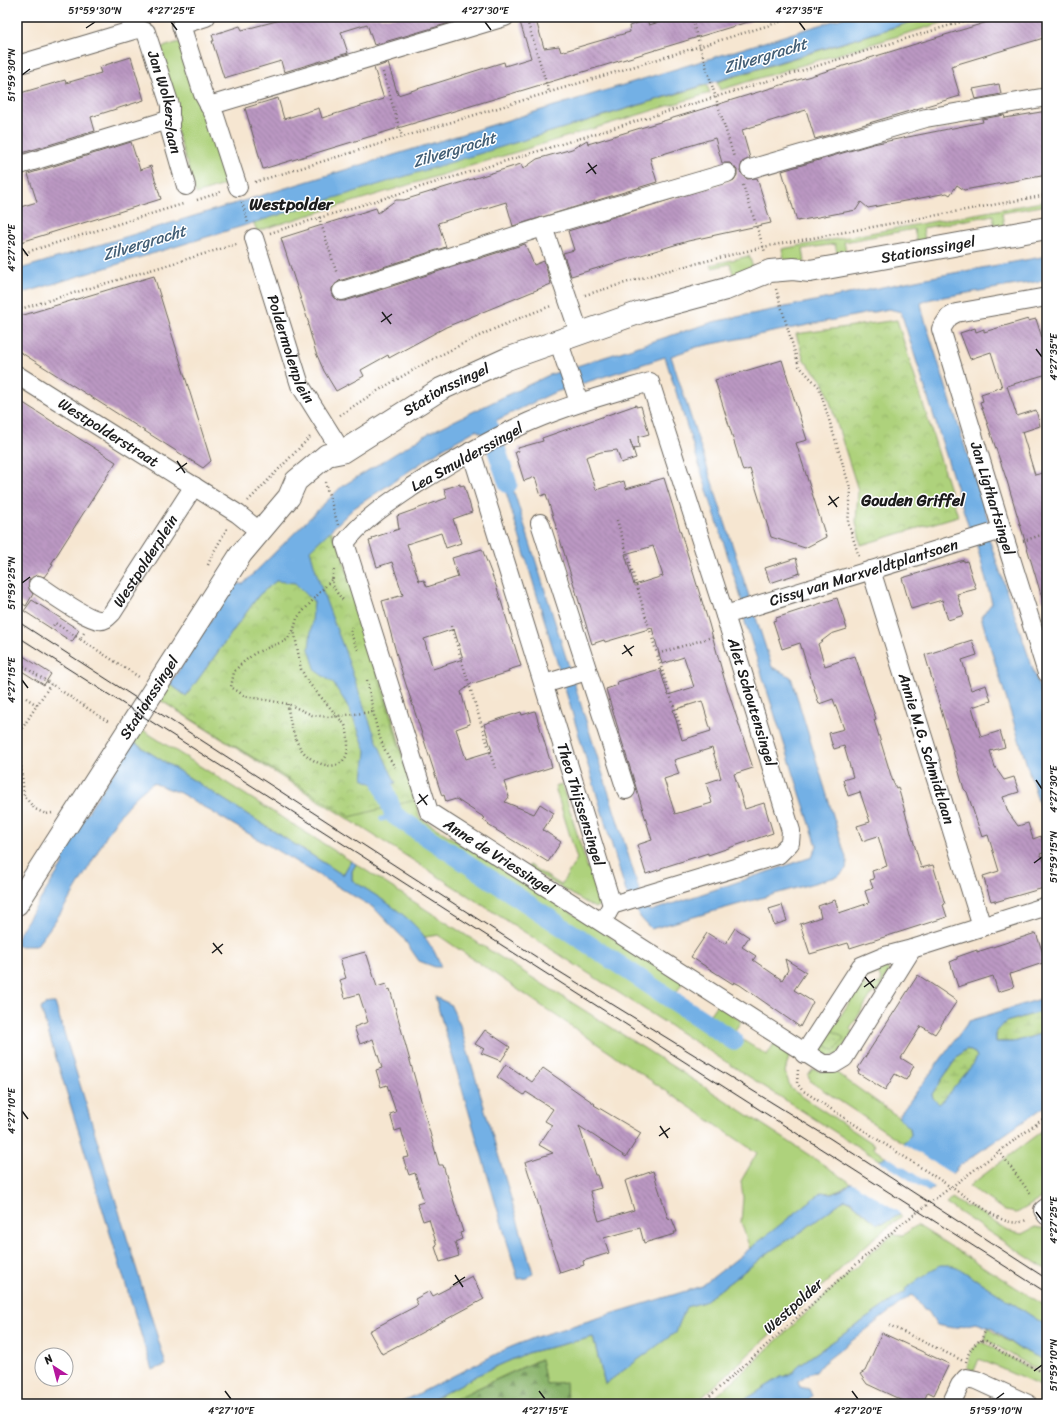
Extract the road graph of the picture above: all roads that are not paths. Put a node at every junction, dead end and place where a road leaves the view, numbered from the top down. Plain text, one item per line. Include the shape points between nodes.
1 (206, 17) edge
2 (505, 17) edge
3 (131, 23) edge
4 (17, 65) edge
5 (1047, 97) edge
6 (209, 106) junction
7 (171, 119) junction
8 (17, 166) edge
9 (750, 169) dead end
10 (727, 173) dead end
11 (239, 193) road end
12 (187, 197) road end
13 (542, 227) junction
14 (1047, 228) edge
15 (252, 233) road end
16 (342, 292) road end
17 (1047, 297) edge
18 (579, 332) junction
19 (558, 340) junction
20 (17, 375) edge
21 (650, 382) joint
22 (577, 395) junction
23 (471, 451) junction
24 (342, 452) junction
25 (194, 486) junction
26 (540, 524) dead end
27 (259, 530) junction
28 (342, 536) joint
29 (992, 537) junction
30 (871, 570) junction
31 (38, 585) dead end
32 (737, 616) junction
33 (1047, 673) edge
34 (566, 677) junction
35 (626, 790) dead end
36 (627, 900) junction
37 (17, 904) edge
38 (1047, 906) edge
39 (601, 924) junction
40 (982, 927) junction
41 (912, 949) junction
42 (804, 1054) junction
43 (951, 1404) edge
44 (1028, 1404) edge

1 - 6 street via 181,25
2 - 6 street
3 - 4 street
3 - 7 street, Jan Wolkerslaan via 148,35 170,105
5 - 9 street via 926,118
6 - 11 street via 215,116
7 - 8 street
7 - 12 street, Jan Wolkerslaan via 170,130
10 - 13 street
13 - 16 street
13 - 18 street
14 - 18 street, Stationssingel via 810,271 770,271 726,289
15 - 24 street, Poldermolenplein via 300,385
17 - 29 street, Jan Ligthartsingel via 956,312 943,324 942,335
18 - 19 street, Stationssingel
19 - 22 street
19 - 24 street, Stationssingel via 507,359 441,389
20 - 25 street, Westpolderstraat
21 - 22 street, Lea Smulderssingel
21 - 32 street, Alet Schoutensingel
22 - 23 street, Lea Smulderssingel
23 - 28 street, Lea Smulderssingel via 395,498 354,531
23 - 34 street, Theo Thijssensingel
24 - 27 street, Stationssingel via 327,455 296,480 289,497
25 - 27 street, Westpolderstraat
25 - 31 street, Westpolderplein via 106,619 89,617
26 - 34 street, Theo Thijssensingel
27 - 37 street, Stationssingel via 241,554
28 - 39 street, Anne de Vriessingel via 430,812
29 - 30 street, Cissy van Marxveldtplantsoen
29 - 33 street, Jan Ligthartsingel
30 - 32 street, Cissy van Marxveldtplantsoen
30 - 40 street, Annie M.G. Schmidtlaan
32 - 36 street, Alet Schoutensingel via 790,831 790,843 778,854
34 - 35 street, Theo Thijssensingel
34 - 36 street, Theo Thijssensingel
36 - 39 street
38 - 40 street
39 - 42 street, Anne de Vriessingel
40 - 41 street
41 - 42 street via 861,966
41 - 42 street, Anne de Vriessingel via 844,1058 834,1064 823,1064
43 - 44 street via 966,1370 976,1380

